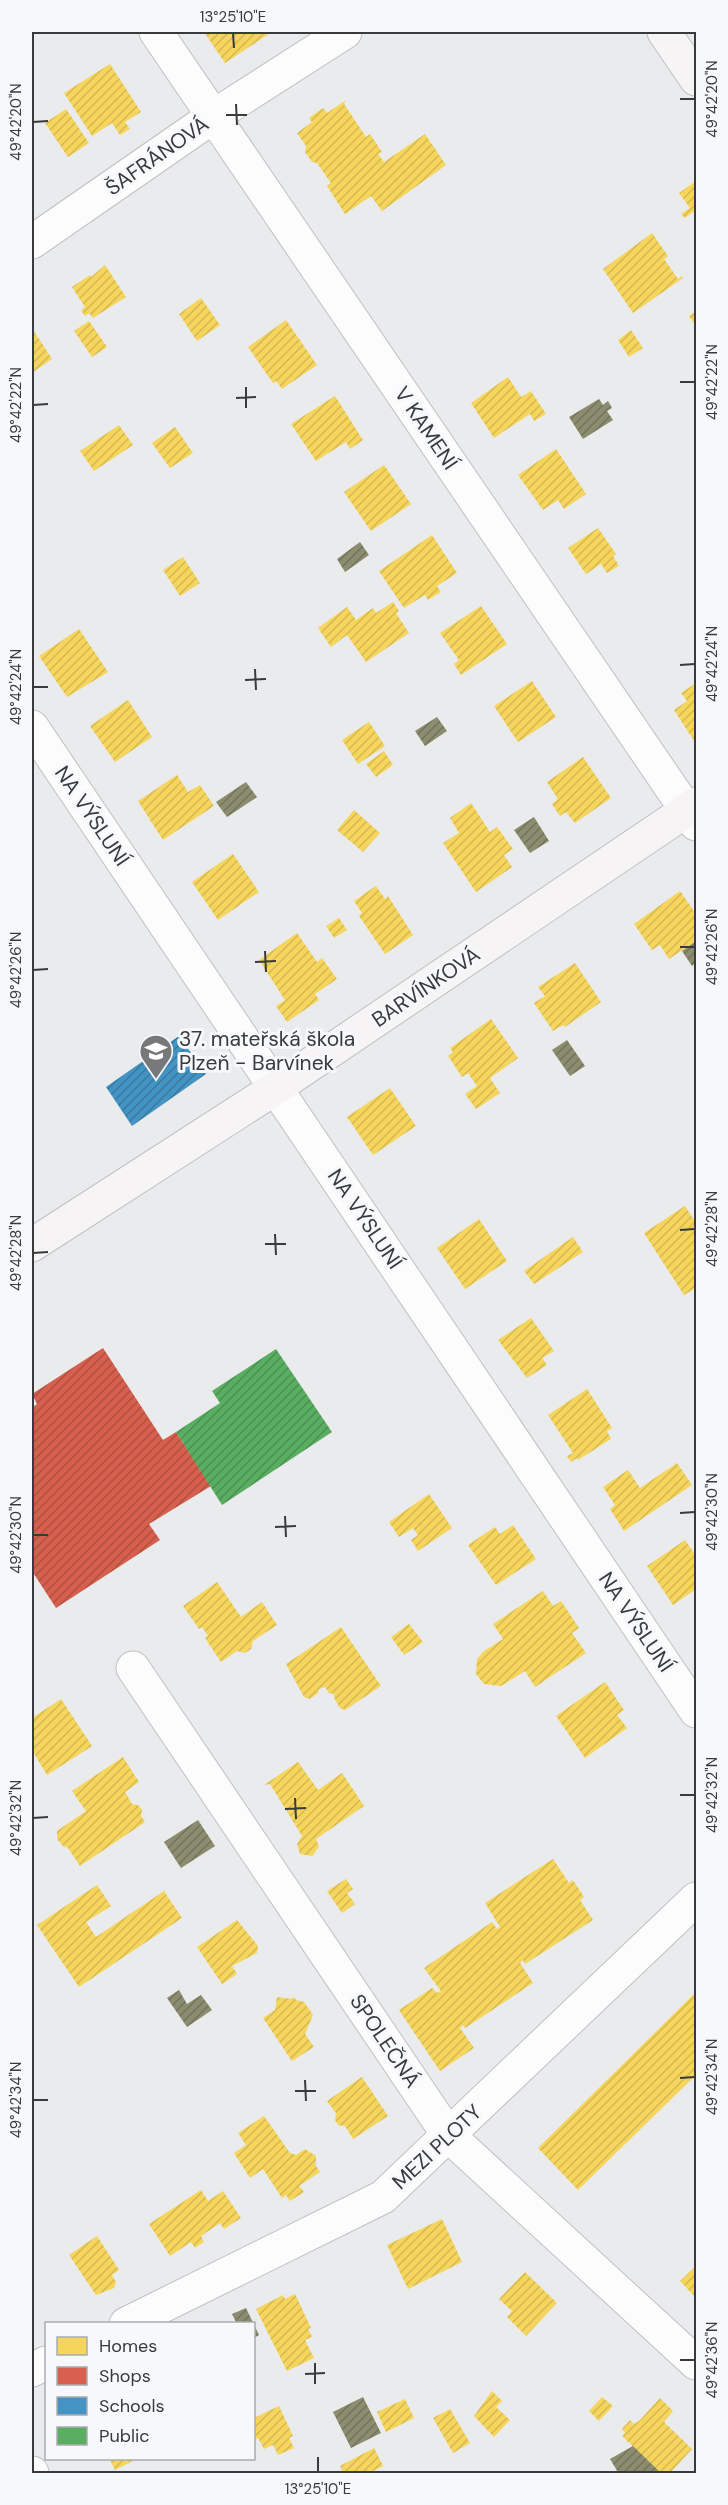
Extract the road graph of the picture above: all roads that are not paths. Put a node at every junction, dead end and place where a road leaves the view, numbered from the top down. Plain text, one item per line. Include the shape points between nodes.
1 (156, 32) edge
2 (345, 32) edge
3 (664, 32) edge
4 (696, 80) edge
5 (214, 116) junction
6 (32, 243) edge
7 (32, 727) edge
8 (693, 813) edge
9 (276, 1087) junction
10 (32, 1245) edge
11 (133, 1668) dead end
12 (696, 1711) edge
13 (696, 1899) edge
14 (449, 2136) junction
15 (130, 2322) edge
16 (696, 2363) edge

1 - 5 street, V KAMENÍ
2 - 5 street, ŠAFRÁNOVÁ
3 - 4 street
5 - 6 street, ŠAFRÁNOVÁ
5 - 8 street, V KAMENÍ
7 - 9 street, NA VÝSLUNÍ
8 - 9 street, BARVÍNKOVÁ
9 - 10 street, BARVÍNKOVÁ
9 - 12 street, NA VÝSLUNÍ
11 - 14 street, SPOLEČNÁ
13 - 14 street, MEZI PLOTY
14 - 15 street, MEZI PLOTY via 383,2197
14 - 16 street, SPOLEČNÁ

